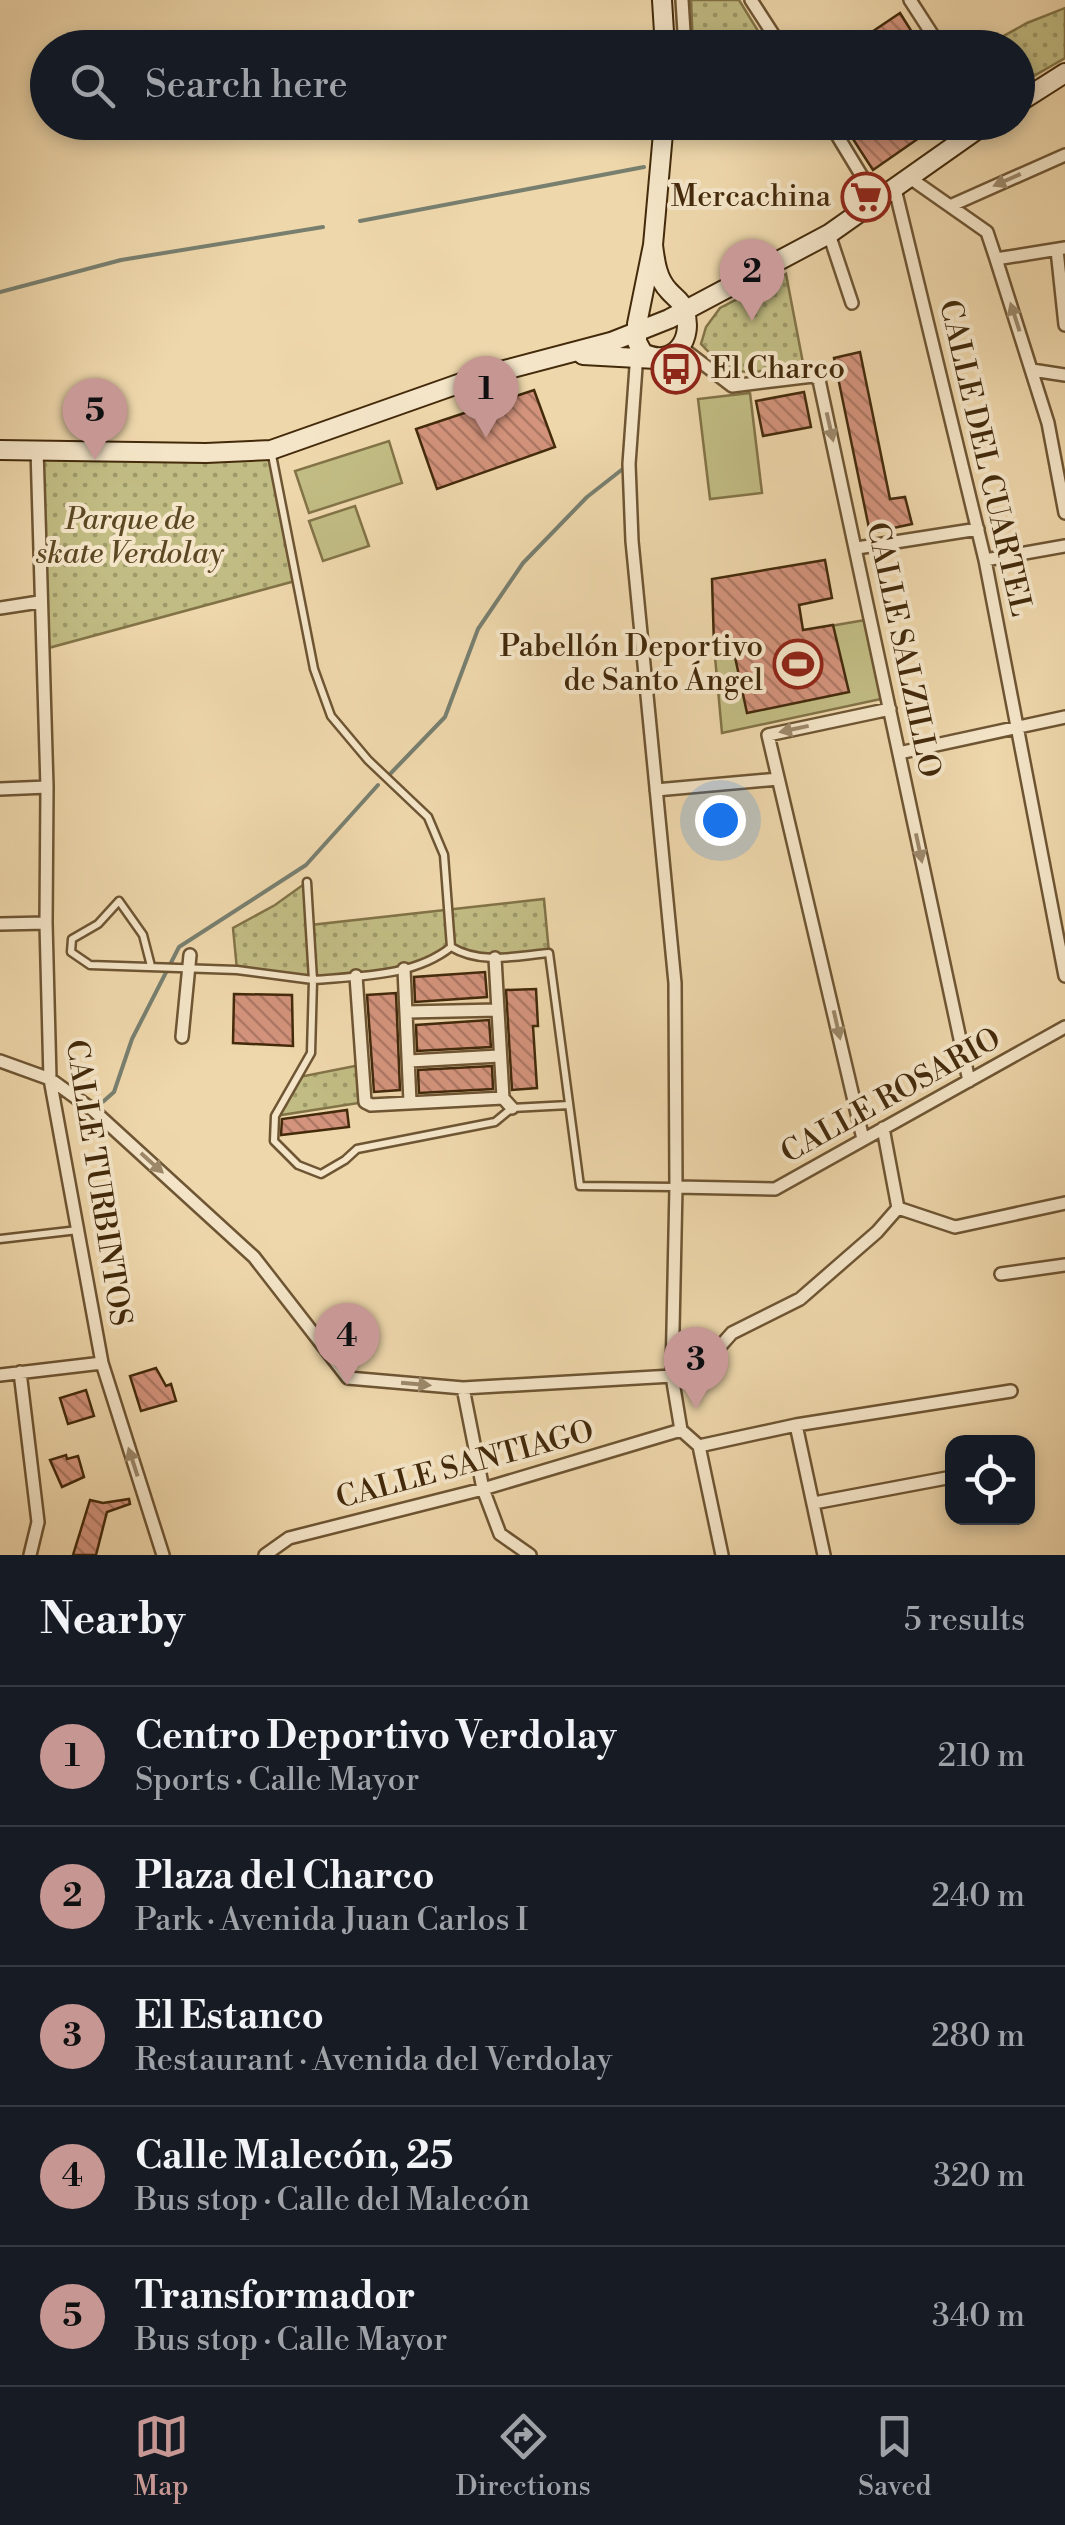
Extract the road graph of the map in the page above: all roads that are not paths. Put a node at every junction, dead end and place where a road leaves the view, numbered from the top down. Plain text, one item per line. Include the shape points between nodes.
1 (662, 0) edge
2 (682, 0) edge
3 (751, 0) edge
4 (913, 1) edge
5 (664, 30) edge
6 (684, 30) edge
7 (770, 30) edge
8 (930, 30) edge
9 (1065, 74) edge
10 (1035, 93) edge
11 (663, 140) edge
12 (840, 140) edge
13 (963, 140) edge
14 (1065, 155) edge
15 (902, 184) junction
16 (877, 202) junction
17 (950, 206) junction
18 (830, 234) junction
19 (654, 245) junction
20 (1061, 249) edge
21 (996, 260) junction
22 (852, 303) dead end
23 (681, 305) junction
24 (642, 307) junction
25 (1065, 325) edge
26 (682, 347) junction
27 (646, 350) junction
28 (567, 353) junction
29 (1032, 370) junction
30 (1065, 375) edge
31 (0, 450) edge
32 (37, 450) junction
33 (271, 450) junction
34 (1065, 512) edge
35 (978, 528) junction
36 (1065, 546) edge
37 (857, 548) junction
38 (986, 560) junction
39 (39, 602) junction
40 (0, 608) edge
41 (890, 709) junction
42 (1065, 717) edge
43 (1019, 727) junction
44 (899, 752) junction
45 (778, 779) junction
46 (47, 786) junction
47 (0, 789) edge
48 (656, 790) junction
49 (307, 882) dead end
50 (46, 923) junction
51 (0, 924) edge
52 (451, 948) junction
53 (190, 955) dead end
54 (495, 958) junction
55 (152, 966) junction
56 (404, 969) junction
57 (190, 970) junction
58 (356, 976) junction
59 (1065, 976) edge
60 (313, 980) junction
61 (498, 1010) junction
62 (407, 1012) junction
63 (1065, 1027) edge
64 (182, 1038) dead end
65 (498, 1056) junction
66 (0, 1060) edge
67 (410, 1061) junction
68 (50, 1079) junction
69 (969, 1081) junction
70 (410, 1102) junction
71 (508, 1103) junction
72 (570, 1105) junction
73 (883, 1128) junction
74 (864, 1139) junction
75 (676, 1187) junction
76 (1065, 1202) edge
77 (898, 1208) junction
78 (78, 1230) junction
79 (0, 1239) edge
80 (1065, 1265) edge
81 (1001, 1274) dead end
82 (102, 1364) junction
83 (672, 1369) junction
84 (20, 1372) junction
85 (0, 1374) edge
86 (463, 1388) junction
87 (1011, 1391) dead end
88 (796, 1425) junction
89 (681, 1430) junction
90 (699, 1446) junction
91 (945, 1478) edge
92 (484, 1489) junction
93 (814, 1503) junction
94 (30, 1555) edge
95 (163, 1555) edge
96 (265, 1555) edge
97 (530, 1555) edge
98 (722, 1555) edge
99 (824, 1555) edge

1 - 5 main road
2 - 6 street
3 - 7 street
4 - 8 street
9 - 10 main road
11 - 19 main road
12 - 16 street
13 - 15 main road
14 -> 17 street
15 - 16 main road
15 - 17 street
15 - 35 street, CALLE DEL CUARTEL
16 - 18 main road
17 - 21 street via 987,232
18 - 22 street
18 - 23 main road
19 - 23 main road via 658,274
19 - 24 main road
20 - 21 street
20 - 25 street
29 -> 21 street
23 - 24 main road via 662,296
23 - 26 main road
23 - 27 main road
24 - 27 main road
26 - 27 main road via 676,354
26 -> 37 street, CALLE SALZILLO via 732,386 817,377
27 - 28 main road
27 - 28 main road
27 - 48 street via 629,464
28 - 33 main road via 444,387
29 - 30 street
29 - 34 street
31 - 32 main road
32 - 33 main road
32 - 39 street, CALLE TURBINTOS
33 - 52 lane via 314,669 331,716 428,816 444,855
35 - 37 street
35 - 38 street, CALLE DEL CUARTEL
36 - 38 street
37 - 41 street, CALLE SALZILLO
38 - 43 street, CALLE DEL CUARTEL
39 - 40 street
39 - 46 street, CALLE TURBINTOS
41 - 44 street, CALLE SALZILLO
41 -> 45 street via 768,735
42 - 43 street
43 - 44 street
43 - 59 street, CALLE DEL CUARTEL
44 -> 69 street, CALLE SALZILLO
45 - 48 street
45 -> 74 street
46 - 47 street
46 - 50 street, CALLE TURBINTOS
48 - 75 street via 674,983
49 - 60 lane
50 - 51 street
50 - 68 street, CALLE TURBINTOS
52 - 54 lane
52 - 56 lane
53 - 57 street
54 - 61 street
54 - 72 lane via 549,953
55 - 55 lane via 143,935 119,901 72,940 71,952 90,965
55 - 57 lane
56 - 58 lane
56 - 62 street
57 - 60 lane
57 - 64 street
58 - 60 lane
58 - 70 street via 365,1102
60 - 71 lane via 312,1053 275,1116 274,1141 298,1165 321,1174 357,1148 495,1122
61 - 62 street
61 - 65 street
62 - 67 street
63 - 69 street, CALLE ROSARIO
65 - 67 street
65 - 71 street
66 - 68 street
67 - 70 street
68 - 78 street, CALLE TURBINTOS
68 -> 86 street via 254,1257 348,1378
69 - 73 street, CALLE ROSARIO
70 - 71 street
71 - 72 lane
72 - 75 lane via 580,1186
73 - 74 street, CALLE ROSARIO
73 - 77 street
74 - 75 street, CALLE ROSARIO via 774,1190
75 - 83 street
76 - 77 street via 955,1227
77 - 83 street via 800,1299 732,1333 706,1361
78 - 79 lane
78 - 82 street, CALLE TURBINTOS
80 - 81 street
82 - 84 street
95 -> 82 street, CALLE TURBINTOS
83 - 86 street
83 - 89 street
84 - 85 street
84 - 94 street via 38,1522
86 - 92 street
87 - 88 street
88 - 90 street
88 - 93 street
89 - 90 street
89 - 92 street, CALLE SANTIAGO
90 - 98 street
91 - 93 street
92 - 96 street, CALLE SANTIAGO via 289,1538
92 - 97 street via 500,1534
93 - 99 street

